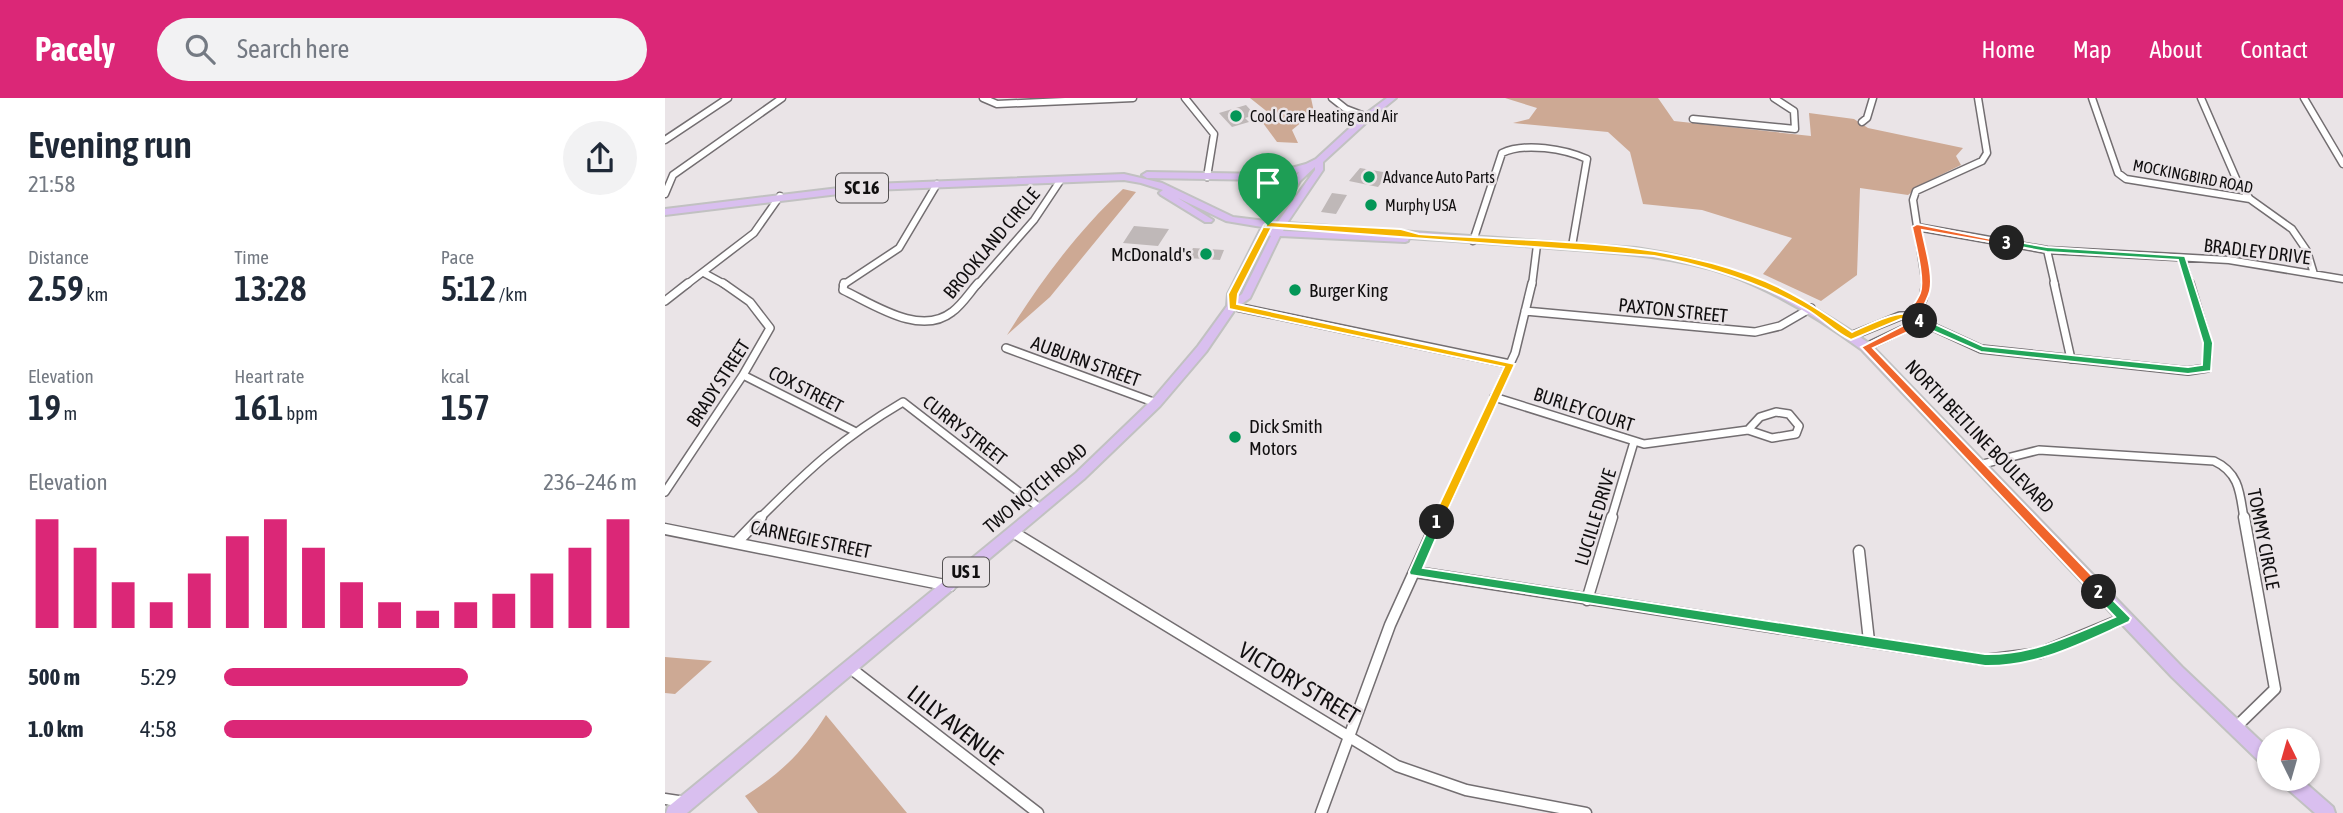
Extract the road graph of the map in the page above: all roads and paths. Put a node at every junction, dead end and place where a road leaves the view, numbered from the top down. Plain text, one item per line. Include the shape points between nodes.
1 (728, 98) edge
2 (782, 98) edge
3 (983, 98) edge
4 (1133, 98) edge
5 (1185, 98) edge
6 (1332, 98) edge
7 (1392, 98) edge
8 (1774, 98) edge
9 (1873, 98) edge
10 (1978, 98) edge
11 (2092, 98) edge
12 (2201, 98) edge
13 (2304, 98) edge
14 (1367, 117) junction
15 (1693, 119) dead end
16 (1862, 122) dead end
17 (665, 140) edge
18 (2334, 149) junction
19 (2343, 150) edge
20 (1319, 161) junction
21 (2343, 164) edge
22 (1308, 167) junction
23 (1115, 177) junction
24 (1207, 177) junction
25 (1269, 177) junction
26 (1296, 180) junction
27 (1060, 181) junction
28 (937, 184) junction
29 (1168, 187) junction
30 (1157, 190) junction
31 (665, 194) edge
32 (780, 196) junction
33 (2250, 199) junction
34 (665, 212) edge
35 (1917, 227) junction
36 (1282, 228) junction
37 (1264, 230) junction
38 (1473, 241) junction
39 (1537, 244) junction
40 (1572, 246) junction
41 (2047, 250) junction
42 (2182, 258) junction
43 (704, 273) junction
44 (2314, 274) junction
45 (2343, 279) edge
46 (665, 300) edge
47 (1232, 306) junction
48 (1811, 308) junction
49 (1525, 311) junction
50 (1909, 316) junction
51 (1851, 336) junction
52 (1866, 347) junction
53 (1006, 348) dead end
54 (2071, 359) junction
55 (1510, 364) junction
56 (743, 375) junction
57 (1494, 397) junction
58 (1156, 403) junction
59 (854, 430) junction
60 (1748, 430) junction
61 (1634, 442) junction
62 (1979, 466) junction
63 (665, 492) edge
64 (1041, 509) junction
65 (665, 529) edge
66 (1013, 532) junction
67 (737, 542) junction
68 (1859, 551) dead end
69 (1415, 572) junction
70 (950, 586) junction
71 (1587, 600) junction
72 (2125, 618) junction
73 (1869, 641) junction
74 (849, 667) junction
75 (2235, 728) junction
76 (1348, 736) junction
77 (2257, 749) edge
78 (2302, 791) edge
79 (665, 799) edge
80 (685, 802) junction
81 (674, 813) edge
82 (1038, 813) edge
83 (1321, 813) edge
84 (1586, 813) edge
85 (2327, 813) edge

1 - 17 street
2 - 31 street via 673,175
3 - 4 street via 996,104
5 - 24 street via 1214,134
6 - 14 street
7 - 14 main road, TWO NOTCH ROAD
8 - 15 street via 1794,111 1795,129
9 - 16 street
10 - 35 street via 1987,153 1982,161 1916,191
11 - 33 street, MOCKINGBIRD ROAD via 2118,173 2126,179
12 - 33 street via 2238,183
13 - 18 street
14 - 20 main road, TWO NOTCH ROAD
18 - 19 street
18 - 21 street
20 - 22 main road, TWO NOTCH ROAD
20 - 36 main road, TWO NOTCH ROAD via 1319,170
22 - 25 main road
22 - 26 main road, TWO NOTCH ROAD
23 - 24 main road
23 - 27 main road
23 - 29 main road
24 - 25 main road
24 - 29 main road
25 - 26 main road
26 - 37 main road, TWO NOTCH ROAD
27 - 28 main road, SC 16
27 - 28 street, BROOKLAND CIRCLE via 1034,220 947,317 916,322 843,290 846,281 899,248
27 - 30 main road
28 - 32 main road, SC 16
29 - 30 main road
29 - 37 main road via 1216,216
30 - 37 main road via 1208,220
32 - 34 main road, SC 16
32 - 43 street via 754,233
33 - 44 street, MOCKINGBIRD ROAD via 2292,229 2307,251
35 - 41 street, BRADLEY DRIVE
35 - 50 street via 1926,289
36 - 37 main road
36 - 38 main road, NORTH BELTLINE BOULEVARD via 1400,240
36 - 47 main road, TWO NOTCH ROAD / US 1 via 1246,296
37 - 47 main road, TWO NOTCH ROAD via 1233,294
38 - 39 main road, NORTH BELTLINE BOULEVARD
38 - 40 street via 1502,153 1517,147 1575,153 1588,162
39 - 40 main road, NORTH BELTLINE BOULEVARD
39 - 49 street
40 - 48 main road, NORTH BELTLINE BOULEVARD via 1701,262 1749,278
41 - 42 street, BRADLEY DRIVE
41 - 54 street
42 - 44 street, BRADLEY DRIVE via 2229,260
42 - 54 street via 2208,343 2207,368 2188,371
43 - 46 street
43 - 56 street, BRADY STREET via 738,291 762,313 770,328
44 - 45 street, BRADLEY DRIVE
47 - 55 street
47 - 58 main road, TWO NOTCH ROAD / US 1
48 - 49 street, PAXTON STREET via 1780,326 1755,332
48 - 51 main road, NORTH BELTLINE BOULEVARD
49 - 55 street
50 - 51 street
50 - 52 street via 1906,328
50 - 54 street via 1981,349
51 - 52 main road, NORTH BELTLINE BOULEVARD
52 - 62 main road, NORTH BELTLINE BOULEVARD
53 - 58 street, AUBURN STREET
55 - 57 street
56 - 59 street, COX STREET
56 - 63 street, BRADY STREET
57 - 61 street, BURLEY COURT
57 - 69 street
58 - 64 main road, TWO NOTCH ROAD / US 1
59 - 64 street, CURRY STREET via 903,402
59 - 67 street via 815,462
60 - 60 street, BURLEY COURT via 1759,416 1771,412 1789,414 1799,426 1796,434 1785,438
60 - 61 street, BURLEY COURT via 1673,443
61 - 71 street, LUCILLE DRIVE
62 - 72 main road, NORTH BELTLINE BOULEVARD
62 - 75 street, TOMMY CIRCLE via 2039,450 2226,465 2238,484 2275,689
64 - 66 main road, TWO NOTCH ROAD / US 1
65 - 67 street, CARNEGIE STREET
66 - 70 main road, TWO NOTCH ROAD / US 1
66 - 76 street, VICTORY STREET
67 - 70 street, CARNEGIE STREET
68 - 73 street
69 - 71 street
69 - 76 street
70 - 74 main road, TWO NOTCH ROAD / US 1
71 - 73 street
72 - 73 street via 2038,656 2014,661
72 - 75 main road, NORTH BELTLINE BOULEVARD
74 - 80 main road, TWO NOTCH ROAD / US 1
74 - 82 street, LILLY AVENUE
75 - 77 main road, NORTH BELTLINE BOULEVARD
76 - 83 street
76 - 84 street, VICTORY STREET via 1397,766 1445,786
78 - 85 main road
79 - 80 street
80 - 81 main road, TWO NOTCH ROAD / US 1

